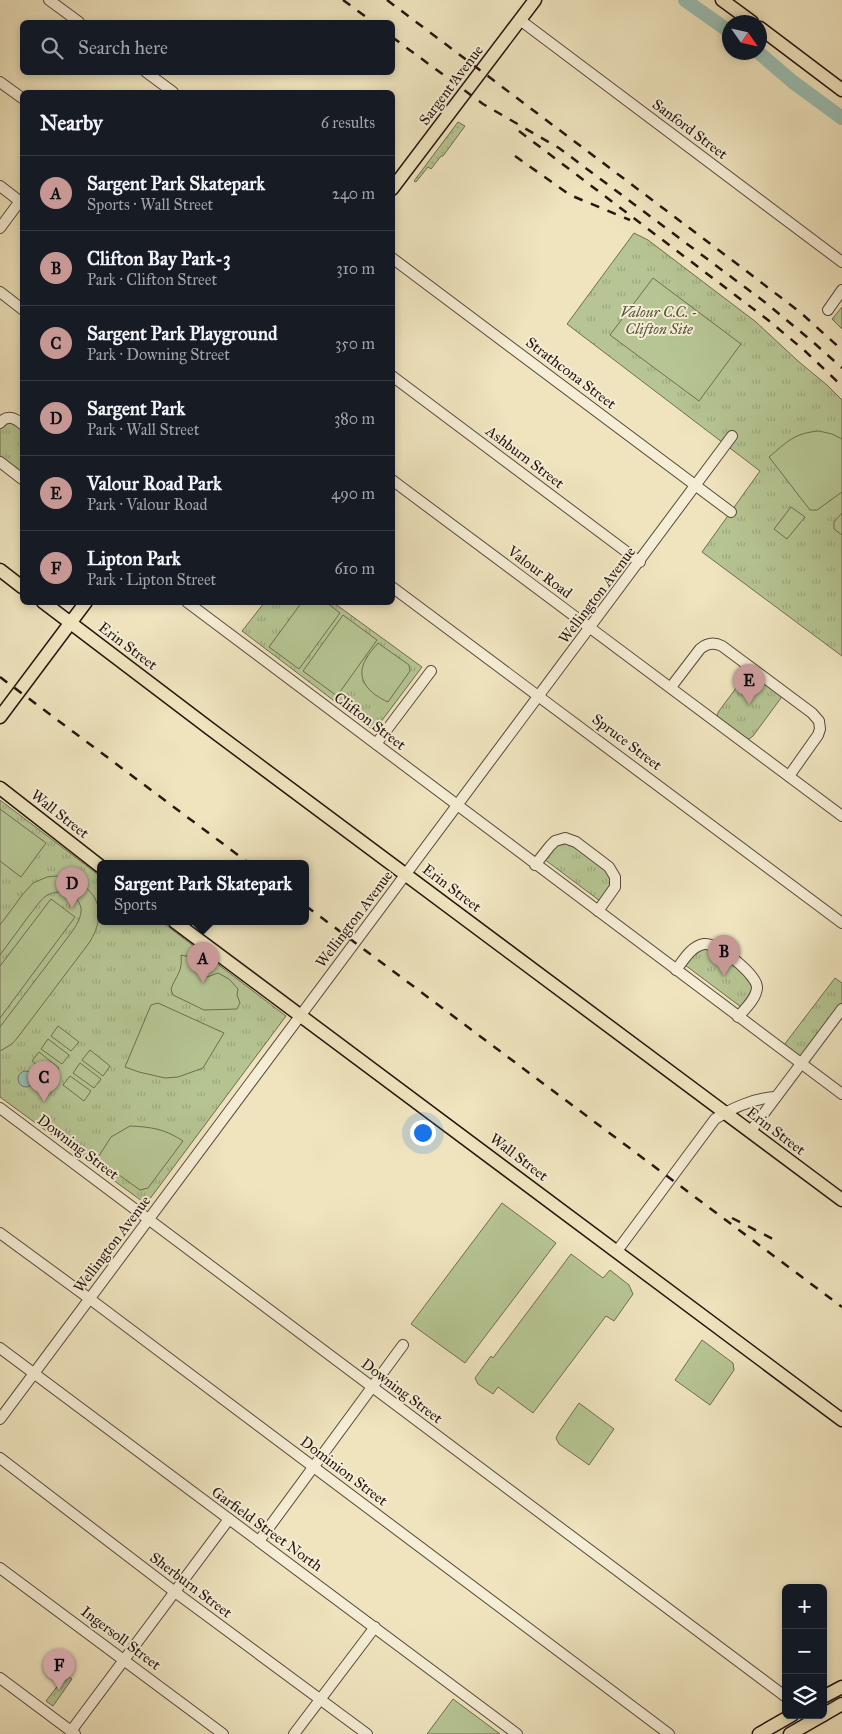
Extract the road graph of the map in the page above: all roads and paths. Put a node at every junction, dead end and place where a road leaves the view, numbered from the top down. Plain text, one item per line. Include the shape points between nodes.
1 (49, 0) edge
2 (535, 0) edge
3 (722, 0) edge
4 (742, 15) edge
5 (76, 20) edge
6 (520, 20) junction
7 (767, 33) edge
8 (150, 75) edge
9 (0, 82) edge
10 (170, 90) edge
11 (842, 90) edge
12 (20, 97) edge
13 (395, 185) edge
14 (0, 186) edge
15 (20, 201) edge
16 (20, 203) edge
17 (0, 228) edge
18 (395, 260) edge
19 (842, 262) edge
20 (842, 290) edge
21 (0, 292) edge
22 (20, 307) edge
23 (828, 310) dead end
24 (395, 378) edge
25 (0, 423) edge
26 (20, 423) edge
27 (732, 436) dead end
28 (0, 462) edge
29 (20, 477) edge
30 (395, 482) edge
31 (696, 486) junction
32 (731, 512) dead end
33 (640, 562) junction
34 (0, 570) edge
35 (20, 585) edge
36 (395, 589) edge
37 (47, 605) edge
38 (84, 605) edge
39 (191, 605) edge
40 (70, 623) junction
41 (591, 627) junction
42 (431, 671) dead end
43 (671, 688) junction
44 (540, 696) junction
45 (0, 718) edge
46 (376, 744) junction
47 (789, 776) junction
48 (0, 788) edge
49 (457, 807) junction
50 (842, 816) edge
51 (97, 864) edge
52 (535, 865) junction
53 (406, 874) junction
54 (598, 911) junction
55 (842, 923) edge
56 (179, 925) edge
57 (676, 970) junction
58 (842, 1009) edge
59 (300, 1014) junction
60 (738, 1017) junction
61 (801, 1064) junction
62 (842, 1094) edge
63 (776, 1098) junction
64 (0, 1108) edge
65 (725, 1112) junction
66 (750, 1132) junction
67 (842, 1200) edge
68 (149, 1219) junction
69 (0, 1233) edge
70 (617, 1251) junction
71 (90, 1299) junction
72 (403, 1345) dead end
73 (0, 1348) edge
74 (34, 1373) junction
75 (372, 1388) junction
76 (0, 1419) edge
77 (842, 1420) edge
78 (0, 1458) edge
79 (314, 1467) junction
80 (229, 1519) junction
81 (259, 1541) junction
82 (0, 1568) edge
83 (175, 1592) junction
84 (375, 1627) junction
85 (125, 1660) junction
86 (0, 1678) edge
87 (842, 1687) edge
88 (782, 1694) edge
89 (827, 1695) edge
90 (320, 1700) junction
91 (842, 1704) edge
92 (827, 1713) edge
93 (786, 1719) edge
94 (816, 1719) edge
95 (73, 1732) edge
96 (765, 1732) edge
97 (223, 1734) edge
98 (294, 1734) edge
99 (366, 1734) edge
100 (517, 1734) edge
101 (669, 1734) edge
102 (790, 1734) edge

1 - 5 street
2 - 6 main road, Sargent Avenue
3 - 4 main road
6 - 13 main road, Sargent Avenue
6 - 19 street, Sanford Street
7 - 11 main road
8 - 10 street
9 - 12 street
14 - 15 street
16 - 17 street
18 - 31 street, Strathcona Street
20 - 23 street
21 - 22 street
24 - 33 street, Ashburn Street
25 - 26 street via 8,417
27 - 31 street, Wellington Avenue
28 - 29 street
30 - 41 street, Valour Road
31 - 32 street, Strathcona Street
31 - 33 street, Wellington Avenue
33 - 41 street, Wellington Avenue
34 - 35 main road
36 - 44 street, Spruce Street
37 - 40 main road, Erin Street
38 - 40 main road
39 - 46 street, Clifton Street
40 - 45 main road
40 - 53 main road, Erin Street
41 - 43 street, Valour Road
41 - 44 street, Wellington Avenue
42 - 46 street
43 - 47 street, Valour Road
43 - 47 street via 700,649 714,643 812,713 820,724 818,735
44 - 49 street, Wellington Avenue
44 - 55 street, Spruce Street
46 - 49 street, Clifton Street
47 - 50 street, Valour Road
48 - 51 main road, Wall Street
49 - 52 street, Clifton Street
49 - 53 street, Wellington Avenue
52 - 54 street, Clifton Street
52 - 54 street via 555,842 565,838 576,842 609,867 615,877 615,887
53 - 59 street, Wellington Avenue
53 - 65 main road, Erin Street
54 - 57 street, Clifton Street
56 - 59 main road, Wall Street
57 - 60 street, Clifton Street
57 - 60 street via 698,946 717,947 757,982 754,996
58 - 61 street
59 - 68 street, Wellington Avenue
59 - 70 main road, Wall Street
60 - 61 street, Clifton Street
61 - 62 street, Clifton Street
61 - 63 street
63 - 65 street via 766,1098
63 - 66 street
64 - 68 street, Downing Street
65 - 66 main road, Erin Street
65 - 70 street via 715,1119
66 - 67 main road, Erin Street
68 - 71 street, Wellington Avenue
68 - 75 street, Downing Street
69 - 71 street, Dominion Street
70 - 77 main road, Wall Street
71 - 74 street, Wellington Avenue
71 - 79 street, Dominion Street
72 - 75 street
73 - 74 street, Garfield Street North
74 - 76 street, Wellington Avenue
74 - 80 street, Garfield Street North
75 - 79 street
75 - 88 street, Downing Street
78 - 83 street, Sherburn Street
79 - 81 street
79 - 101 street, Dominion Street
80 - 81 street, Garfield Street North
80 - 83 street
81 - 84 street, Garfield Street North
82 - 85 street, Ingersoll Street
83 - 85 street
83 - 90 street, Sherburn Street
84 - 90 street
84 - 100 street, Garfield Street North
85 - 95 street
85 - 97 street, Ingersoll Street
86 - 95 street
87 - 89 main road
90 - 98 street
90 - 99 street, Sherburn Street
91 - 92 main road
93 - 96 main road
94 - 102 main road

